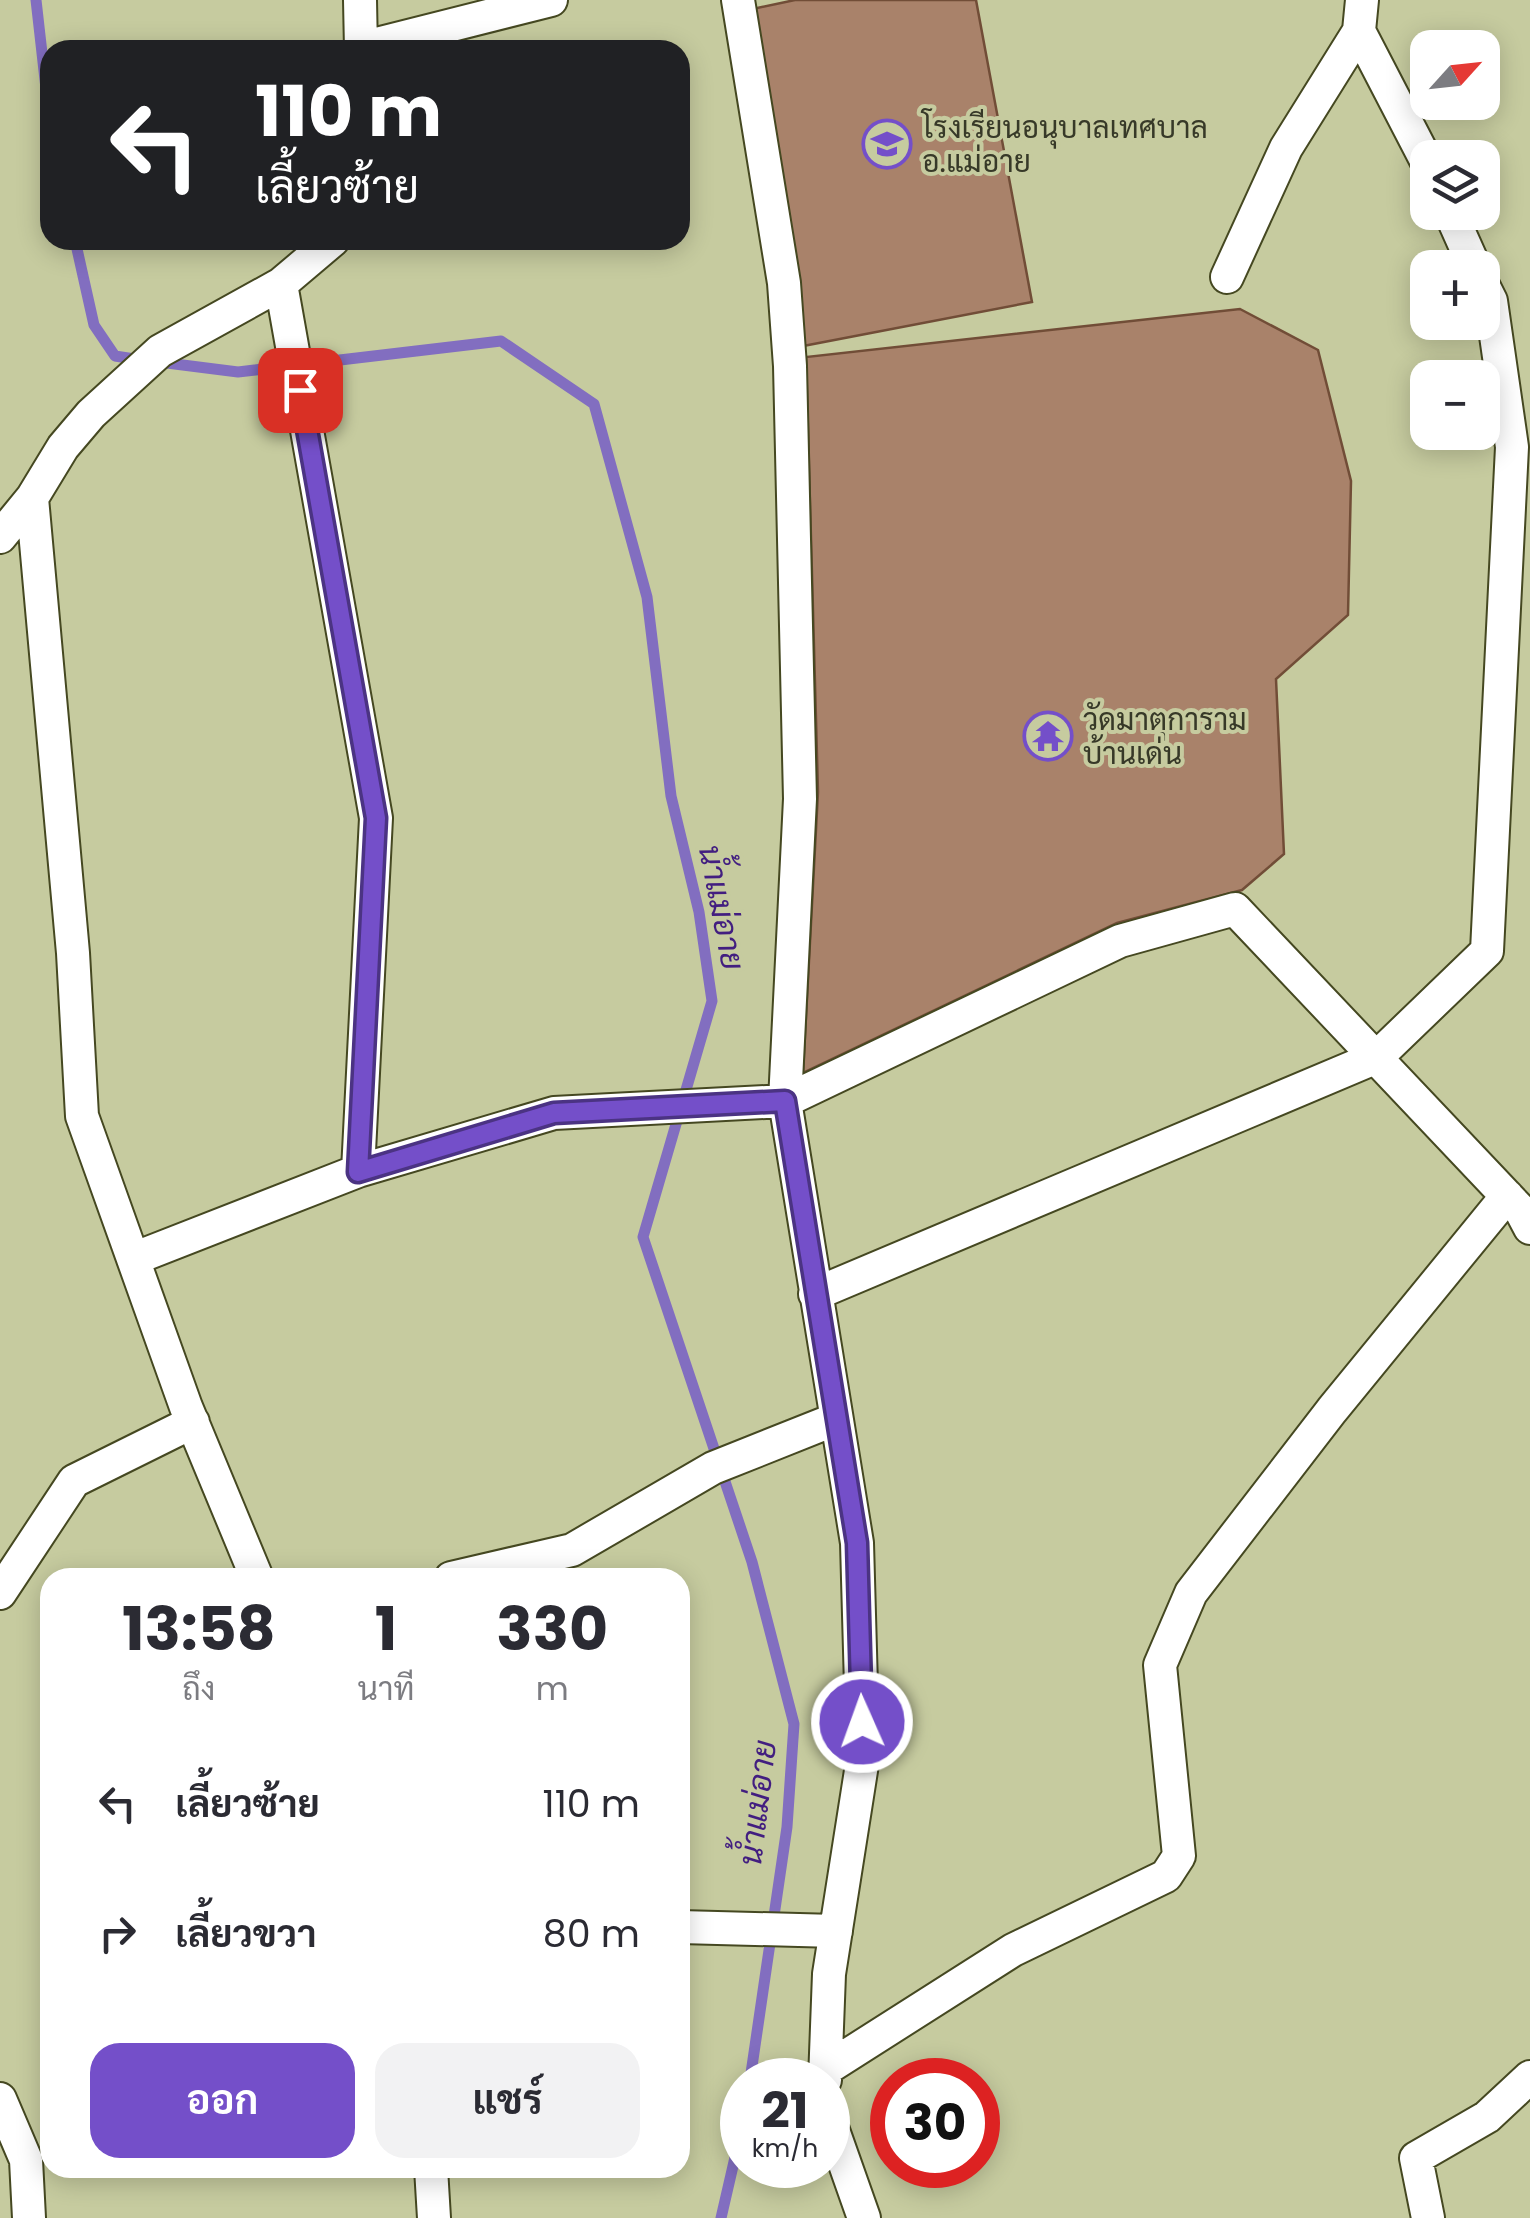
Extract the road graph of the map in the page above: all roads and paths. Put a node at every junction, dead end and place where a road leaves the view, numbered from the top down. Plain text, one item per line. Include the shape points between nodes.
1 (360, 0) edge
2 (550, 0) edge
3 (738, 0) edge
4 (1361, 16) edge
5 (361, 40) edge
6 (396, 40) edge
7 (1417, 140) edge
8 (321, 250) edge
9 (1227, 277) dead end
10 (280, 284) junction
11 (1497, 340) edge
12 (32, 498) junction
13 (0, 537) edge
14 (1376, 1057) junction
15 (785, 1101) junction
16 (358, 1172) junction
17 (1506, 1196) junction
18 (1530, 1228) edge
19 (133, 1259) junction
20 (815, 1294) junction
21 (836, 1419) junction
22 (192, 1422) junction
23 (253, 1568) edge
24 (494, 1568) edge
25 (0, 1593) edge
26 (690, 1927) edge
27 (836, 1931) junction
28 (826, 2058) edge
29 (850, 2058) edge
30 (1530, 2077) edge
31 (0, 2099) edge
32 (432, 2178) edge
33 (850, 2178) edge
34 (29, 2218) edge
35 (434, 2218) edge
36 (864, 2218) edge
37 (1428, 2218) edge

1 - 5 street
2 - 6 street
3 - 15 street via 784,283 790,366 800,800
4 - 7 street
4 - 9 street via 1286,148
8 - 10 street
10 - 12 street via 160,351 62,447
10 - 16 street via 376,818
11 - 14 street via 1512,447 1487,951
12 - 13 street
12 - 19 street via 82,1116
14 - 15 street via 1236,909 1120,942
14 - 17 street
14 - 20 street
15 - 16 street via 554,1113
15 - 20 street
16 - 19 street
17 - 18 street
17 - 29 street via 1191,1593 1160,1666 1180,1856 1166,1876 1013,1950
19 - 22 street
20 - 21 street
21 - 24 street via 713,1468 572,1550
21 - 27 street via 857,1543 863,1758
22 - 23 street
22 - 25 street via 74,1481
26 - 27 street
27 - 28 street
30 - 37 street via 1487,2117 1416,2158
31 - 34 street via 26,2160
32 - 35 street
33 - 36 street

